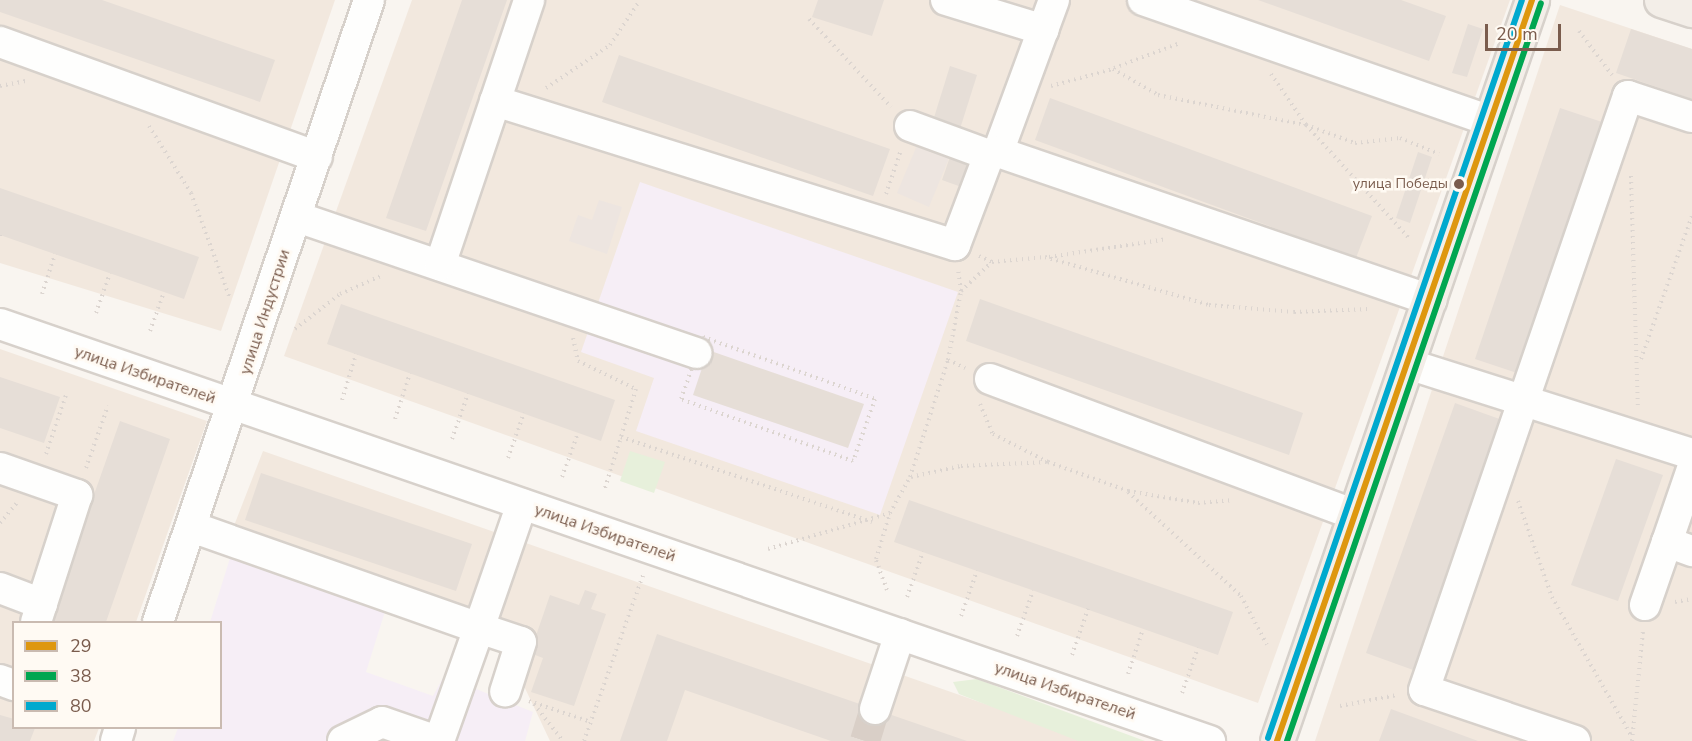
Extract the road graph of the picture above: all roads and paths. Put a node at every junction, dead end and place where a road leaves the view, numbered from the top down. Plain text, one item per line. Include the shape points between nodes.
1 (369, 0) edge
2 (529, 0) edge
3 (640, 0) edge
4 (946, 0) edge
5 (1054, 0) edge
6 (1143, 0) edge
7 (1532, 0) edge
8 (1661, 0) edge
9 (1692, 10) edge
10 (809, 20) dead end
11 (1044, 30) junction
12 (1232, 31) junction
13 (1579, 31) dead end
14 (0, 42) edge
15 (1113, 69) junction
16 (1024, 82) junction
17 (125, 87) junction
18 (1628, 96) junction
19 (505, 105) junction
20 (1692, 117) edge
21 (1491, 122) junction
22 (1306, 125) junction
23 (910, 126) junction
24 (993, 154) junction
25 (1439, 154) dead end
26 (317, 157) junction
27 (1631, 166) dead end
28 (1692, 216) edge
29 (297, 217) junction
30 (877, 220) junction
31 (1409, 237) dead end
32 (1170, 238) dead end
33 (955, 245) junction
34 (56, 254) dead end
35 (1045, 257) junction
36 (430, 262) junction
37 (110, 273) dead end
38 (961, 291) junction
39 (164, 292) dead end
40 (42, 294) dead end
41 (229, 296) dead end
42 (1431, 300) junction
43 (1373, 308) dead end
44 (579, 311) junction
45 (96, 312) dead end
46 (0, 324) edge
47 (295, 328) dead end
48 (150, 331) dead end
49 (697, 353) junction
50 (356, 354) dead end
51 (1639, 363) junction
52 (1408, 364) junction
53 (410, 373) dead end
54 (975, 380) joint
55 (67, 392) dead end
56 (468, 394) dead end
57 (342, 400) dead end
58 (1524, 400) junction
59 (234, 405) junction
60 (108, 406) dead end
61 (524, 414) dead end
62 (395, 419) dead end
63 (578, 433) dead end
64 (1632, 435) junction
65 (621, 438) junction
66 (452, 439) dead end
67 (1692, 454) edge
68 (508, 458) dead end
69 (1503, 459) junction
70 (1048, 462) junction
71 (0, 468) edge
72 (1692, 469) edge
73 (562, 477) dead end
74 (910, 477) junction
75 (37, 481) junction
76 (604, 491) dead end
77 (1128, 491) junction
78 (77, 495) junction
79 (1242, 499) dead end
80 (522, 504) junction
81 (890, 513) junction
82 (1356, 515) junction
83 (872, 522) junction
84 (192, 527) junction
85 (1679, 546) edge
86 (768, 549) dead end
87 (923, 552) dead end
88 (977, 571) dead end
89 (0, 588) edge
90 (638, 590) dead end
91 (887, 590) dead end
92 (1033, 591) dead end
93 (907, 597) dead end
94 (1645, 605) joint
95 (1088, 609) dead end
96 (39, 613) edge
97 (961, 616) dead end
98 (158, 621) edge
99 (479, 628) junction
100 (1143, 629) dead end
101 (900, 634) junction
102 (1017, 636) dead end
103 (1267, 645) dead end
104 (1198, 648) dead end
105 (1072, 655) dead end
106 (1128, 674) dead end
107 (1424, 690) junction
108 (1182, 693) dead end
109 (519, 697) junction
110 (1340, 706) dead end
111 (876, 709) tunnel mouth
112 (591, 722) junction
113 (1632, 739) edge
114 (343, 741) edge
115 (438, 741) edge
116 (563, 741) edge
117 (584, 741) edge
118 (1210, 741) edge
119 (1277, 741) edge
120 (1575, 741) edge

1 - 26 street, улица Индустрии
2 - 19 street
3 - 19 path via 610,45
4 - 11 street
5 - 11 street
6 - 12 street
7 - 21 main road
8 - 9 main road
10 - 23 path
11 - 16 street
12 - 15 path
12 - 21 street
12 - 22 path
13 - 18 path
14 - 17 street
15 - 16 path via 1055,87
15 - 22 path via 1158,95
16 - 24 street
17 - 26 street
17 - 41 path via 191,193
18 - 20 street
18 - 58 street
19 - 30 street
19 - 36 street
21 - 42 main road
22 - 25 path via 1355,143 1400,138
22 - 31 path
23 - 24 street
23 - 30 path
24 - 33 street
24 - 42 street
26 - 29 street, улица Индустрии
27 - 51 path
28 - 51 path
29 - 36 street
29 - 59 street, улица Индустрии
30 - 33 street
32 - 35 path
33 - 38 path
34 - 40 path
35 - 38 path via 993,262
35 - 43 path via 1209,305 1294,312
36 - 44 street
36 - 47 path via 340,294
37 - 45 path
38 - 74 path via 954,340
39 - 48 path
42 - 52 main road
44 - 49 street
44 - 65 path via 571,348 578,362 636,389
46 - 59 street, улица Избирателей
49 - 49 path via 681,399 853,461 875,399 703,337
50 - 57 path
51 - 64 path via 1642,392
52 - 58 street
52 - 82 main road
53 - 62 path
54 - 70 path via 993,434
54 - 82 street
55 - 75 path
56 - 66 path
58 - 64 street
58 - 69 street
59 - 80 street, улица Избирателей
59 - 84 street, улица Индустрии
60 - 78 path
61 - 68 path
63 - 73 path
64 - 67 street
65 - 76 path
65 - 83 path
69 - 107 street
69 - 113 path via 1552,597
70 - 74 path via 961,466
70 - 77 path
71 - 75 street
72 - 85 street
74 - 81 path
75 - 78 street
77 - 79 path via 1198,503
77 - 103 path via 1241,596
78 - 96 street
80 - 99 street
80 - 101 street, улица Избирателей
81 - 83 path
81 - 91 path via 876,559
82 - 119 main road
83 - 86 path
84 - 98 street, улица Индустрии
84 - 99 street
85 - 94 street
87 - 93 path
88 - 97 path
89 - 96 street
90 - 112 path
92 - 102 path
94 - 113 path
95 - 105 path
99 - 109 street via 521,642
99 - 115 street
100 - 106 path
101 - 111 street
101 - 118 street, улица Избирателей
104 - 108 path
107 - 110 path
107 - 120 street
109 - 112 path
109 - 116 path
112 - 117 path
114 - 115 street via 382,722

